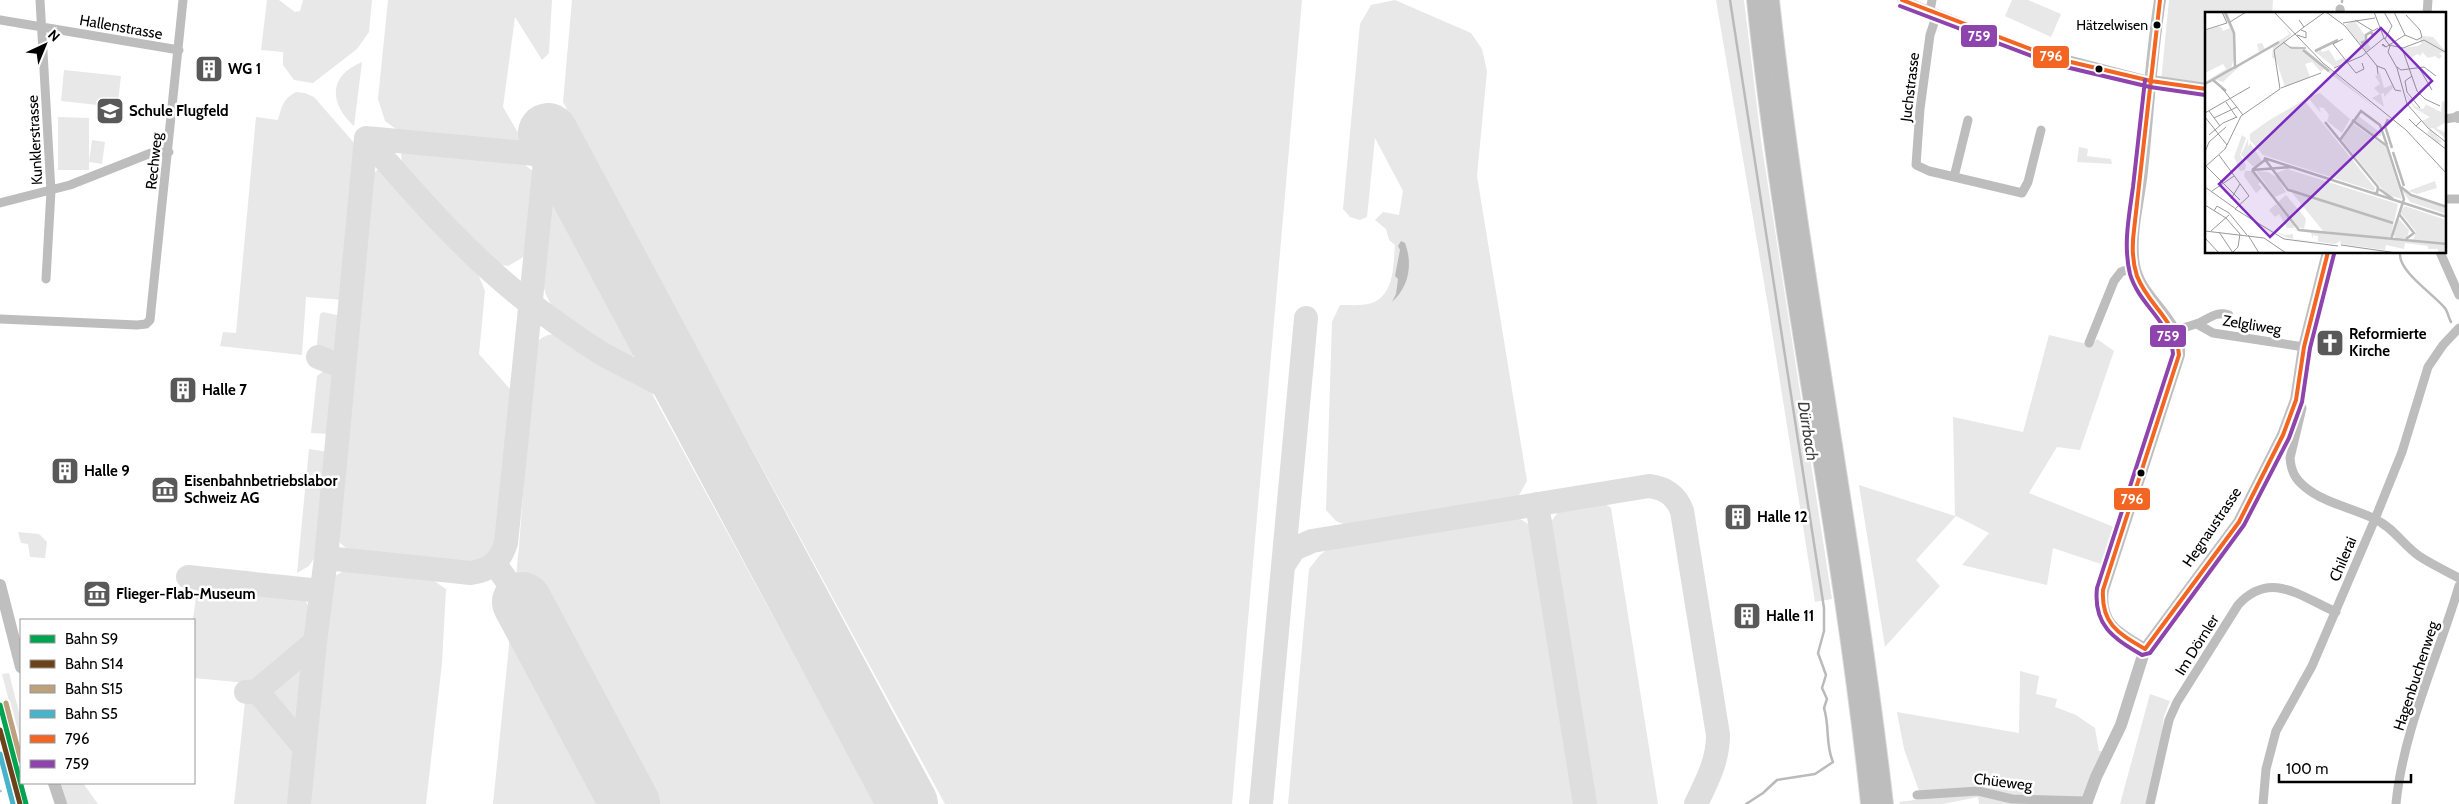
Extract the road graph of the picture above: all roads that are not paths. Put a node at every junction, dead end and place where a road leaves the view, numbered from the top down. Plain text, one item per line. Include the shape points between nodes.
1 (40, 0) edge
2 (184, 0) edge
3 (1755, 0) edge
4 (1771, 0) edge
5 (1902, 0) edge
6 (1932, 0) edge
7 (2160, 0) edge
8 (1933, 12) junction
9 (0, 20) edge
10 (42, 27) junction
11 (178, 50) junction
12 (2150, 81) junction
13 (2205, 89) edge
14 (1968, 120) dead end
15 (2041, 130) dead end
16 (168, 152) junction
17 (1954, 177) junction
18 (51, 191) junction
19 (2446, 199) edge
20 (2459, 200) edge
21 (0, 203) edge
22 (2327, 254) edge
23 (2441, 254) edge
24 (2134, 267) junction
25 (46, 279) dead end
26 (2459, 295) edge
27 (2229, 315) dead end
28 (0, 319) edge
29 (2197, 324) junction
30 (2459, 328) edge
31 (2174, 330) junction
32 (2089, 344) dead end
33 (2304, 347) junction
34 (2296, 400) junction
35 (2375, 519) junction
36 (2459, 578) edge
37 (0, 585) edge
38 (2459, 586) edge
39 (2336, 612) junction
40 (2144, 650) junction
41 (20, 663) edge
42 (53, 784) edge
43 (53, 784) edge
44 (1917, 796) dead end
45 (2086, 803) edge
46 (57, 804) edge
47 (62, 804) edge
48 (1869, 804) edge
49 (1885, 804) edge
50 (2150, 804) edge
51 (2263, 804) edge
52 (2396, 804) edge

1 - 10 street, Kunklerstrasse
2 - 11 street, Rechweg
3 - 48 highway via 1781,209 1850,654
4 - 49 highway via 1797,208 1865,645
5 - 8 street
6 - 8 street, Juchstrasse
7 - 12 street
8 - 12 street via 2054,58
8 - 17 street, Juchstrasse via 1916,165
9 - 10 street, Hallenstrasse
10 - 11 street, Hallenstrasse
10 - 18 street, Kunklerstrasse
11 - 16 street, Rechweg
12 - 13 street
12 - 24 street via 2132,247
14 - 17 street
15 - 17 street via 2028,182 2022,193
16 - 18 street via 151,153
16 - 28 street, Rechweg via 151,315 146,324
18 - 21 street
18 - 25 street, Kunklerstrasse
19 - 20 street
22 - 33 street, Hegnaustrasse
23 - 26 street
24 - 31 street via 2141,286
24 - 32 street via 2122,272 2114,281
27 - 29 street, Zelgliweg via 2215,314
29 - 31 street, Zelgliweg
29 - 33 street, Zelgliweg via 2213,333
30 - 35 street, Chilerai via 2428,367 2402,452
31 - 40 street via 2179,348 2176,364 2102,597 2104,613 2117,633
33 - 34 street, Hegnaustrasse
34 - 35 street via 2302,408 2290,458 2293,474 2307,489
34 - 40 street, Hegnaustrasse via 2283,436 2238,522
35 - 36 street via 2394,530 2418,555
35 - 39 street, Chilerai
37 - 41 street
38 - 52 street, Hagenbuchenweg via 2420,701
39 - 50 street, Im Dörnler via 2274,586 2248,594 2176,702
39 - 51 street, Chilerai via 2276,731 2266,769
40 - 45 street, Hegnaustrasse via 2121,726
42 - 46 street
43 - 47 street
44 - 45 street, Chüeweg via 1978,791 2012,799

